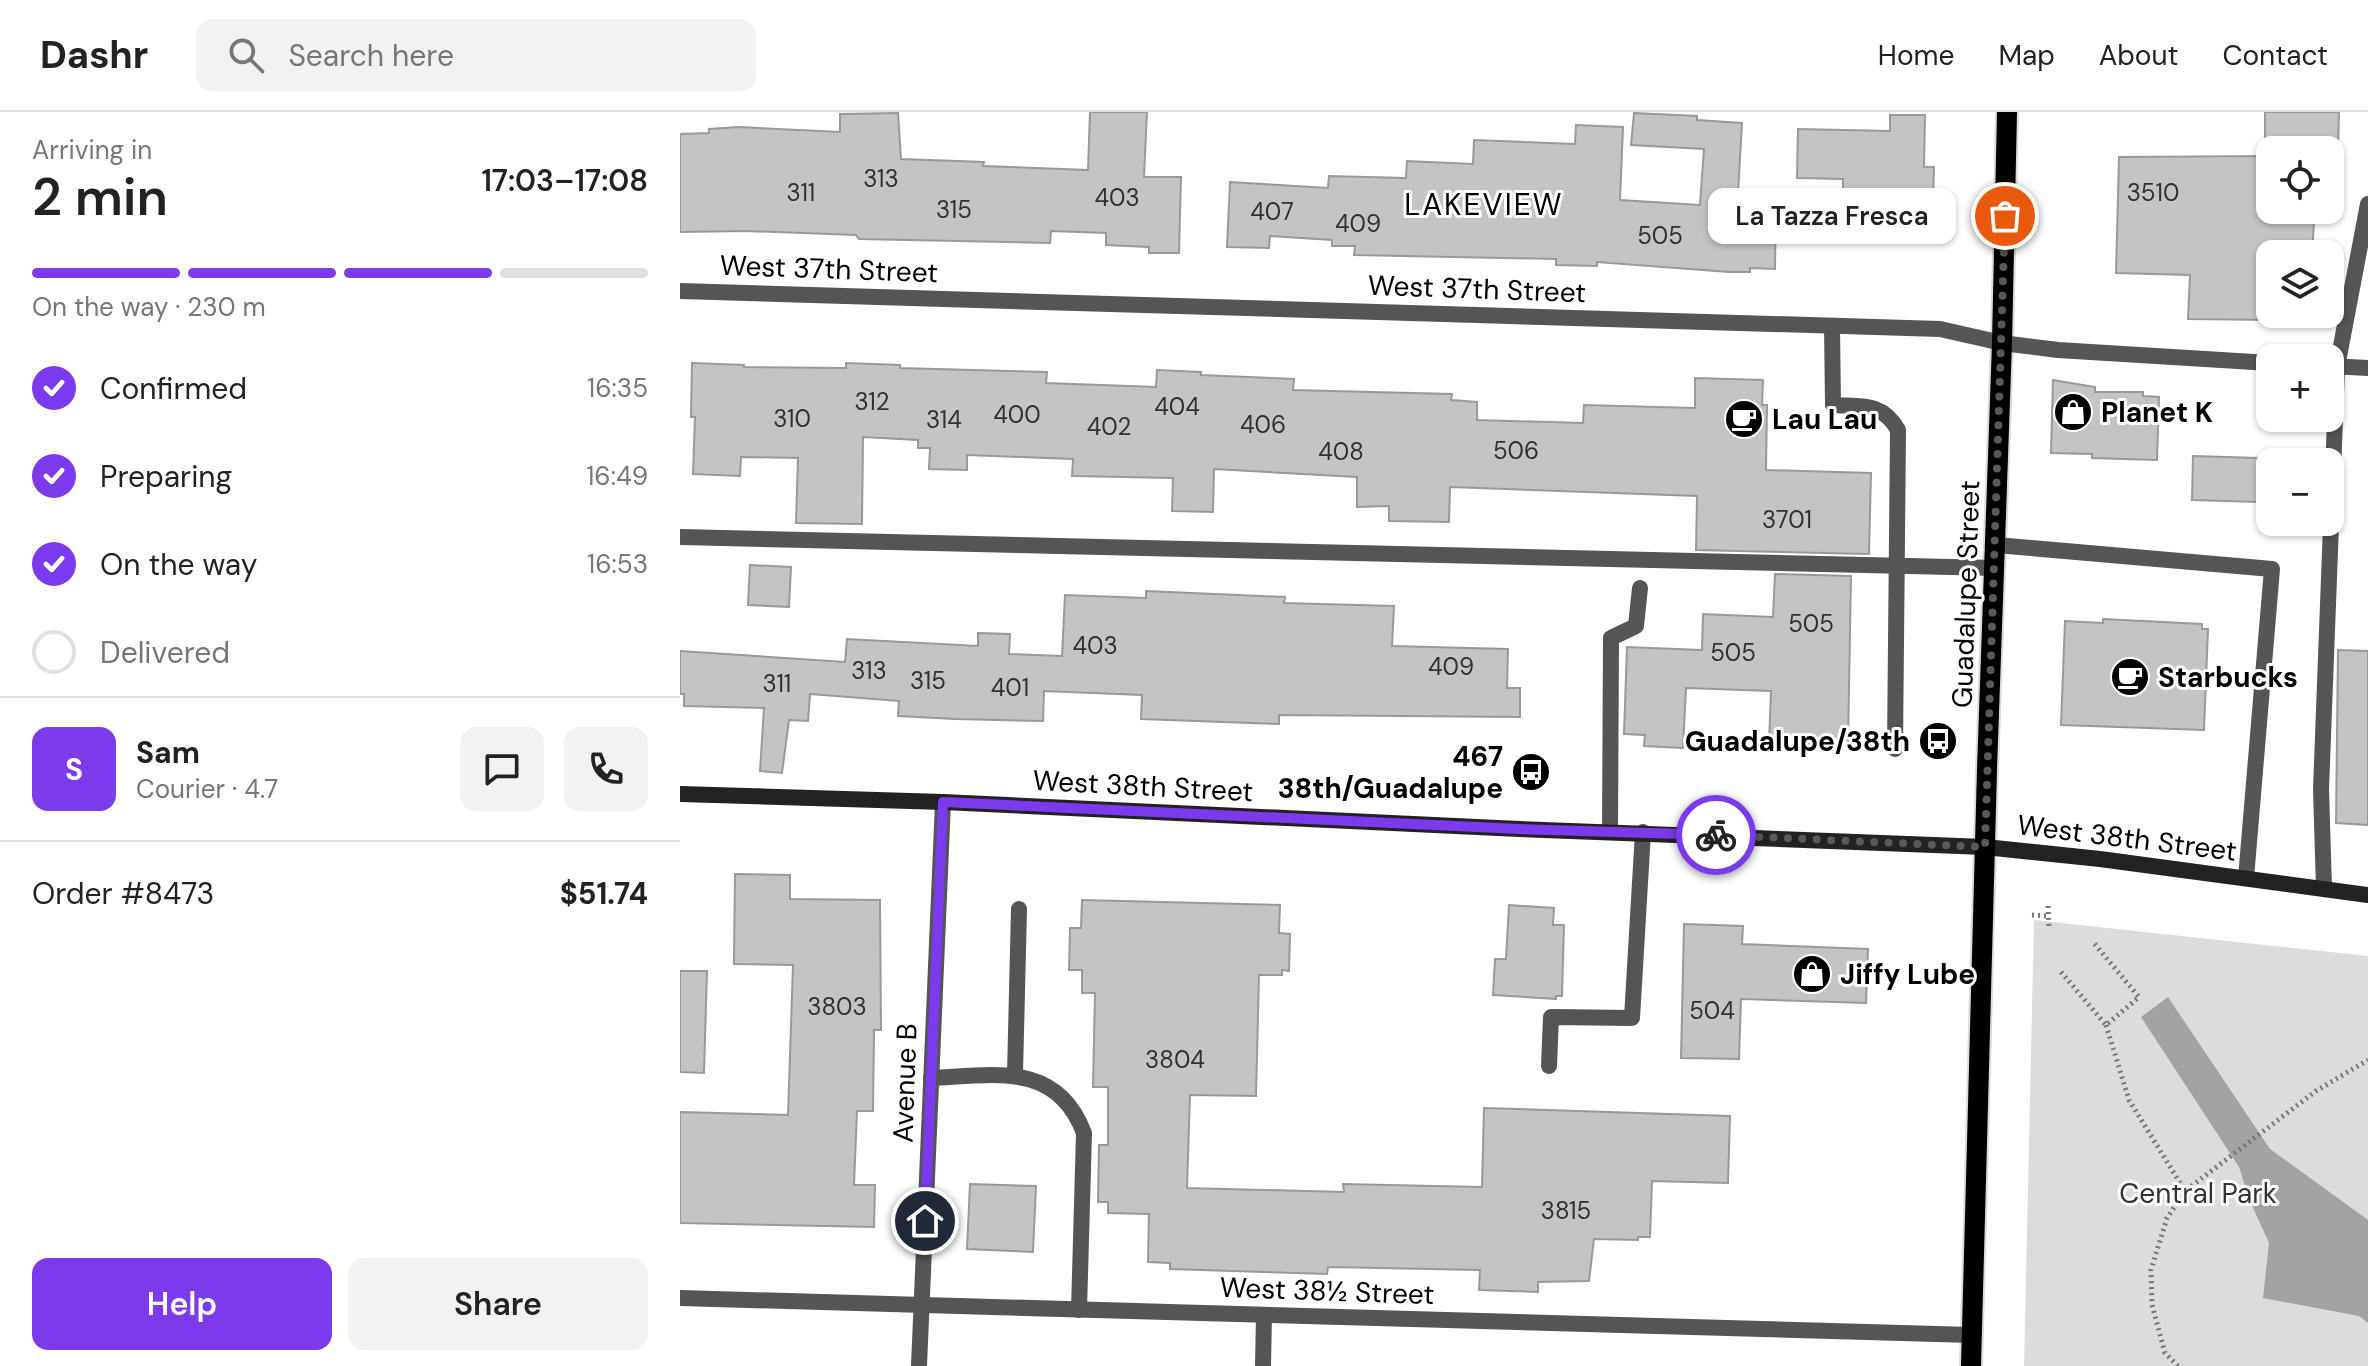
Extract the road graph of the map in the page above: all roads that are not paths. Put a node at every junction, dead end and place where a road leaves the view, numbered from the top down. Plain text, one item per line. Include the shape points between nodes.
1 (2007, 112) edge
2 (2368, 204) edge
3 (680, 291) edge
4 (1832, 326) junction
5 (2002, 343) junction
6 (2338, 344) edge
7 (2256, 362) edge
8 (2344, 367) edge
9 (2368, 368) edge
10 (2331, 432) edge
11 (680, 537) edge
12 (1996, 545) junction
13 (1896, 565) junction
14 (1995, 568) junction
15 (1640, 588) dead end
16 (1895, 749) dead end
17 (680, 794) edge
18 (943, 802) junction
19 (1610, 832) junction
20 (1643, 832) junction
21 (1985, 847) junction
22 (2246, 878) junction
23 (2324, 889) junction
24 (2368, 895) edge
25 (1019, 909) dead end
26 (1549, 1066) dead end
27 (1015, 1074) junction
28 (931, 1078) junction
29 (680, 1298) edge
30 (922, 1306) junction
31 (1079, 1310) junction
32 (1264, 1315) junction
33 (1972, 1335) junction
34 (919, 1366) edge
35 (1263, 1366) edge
36 (1971, 1366) edge

1 - 5 main road, Guadalupe Street
2 - 6 street
3 - 4 street, West 37th Street
4 - 5 street, West 37th Street via 1940,329
4 - 13 street via 1833,405 1872,407 1889,415 1898,430
5 - 7 street, West 37th Street
5 - 12 main road, Guadalupe Street
8 - 9 street
10 - 23 street via 2321,789
11 - 13 street
12 - 14 main road, Guadalupe Street
12 - 22 street via 2272,569
13 - 14 street
13 - 16 street
14 - 21 main road, Guadalupe Street
15 - 19 street via 1636,626 1611,638
17 - 18 street, West 38th Street
18 - 19 street, West 38th Street
18 - 28 street, Avenue B
19 - 20 street, West 38th Street
20 - 21 street, West 38th Street
20 - 26 street via 1632,1018 1551,1017
21 - 22 street, West 38th Street
21 - 33 main road, Guadalupe Street
22 - 23 street, West 38th Street
23 - 24 street, West 38th Street
25 - 27 street
27 - 28 street
27 - 31 street via 1051,1088 1076,1111 1084,1133
28 - 30 street, Avenue B
29 - 30 street, West 38½ Street
30 - 31 street, West 38½ Street
30 - 34 street, Avenue B
31 - 32 street, West 38½ Street
32 - 33 street, West 38½ Street
32 - 35 street
33 - 36 main road, Guadalupe Street

